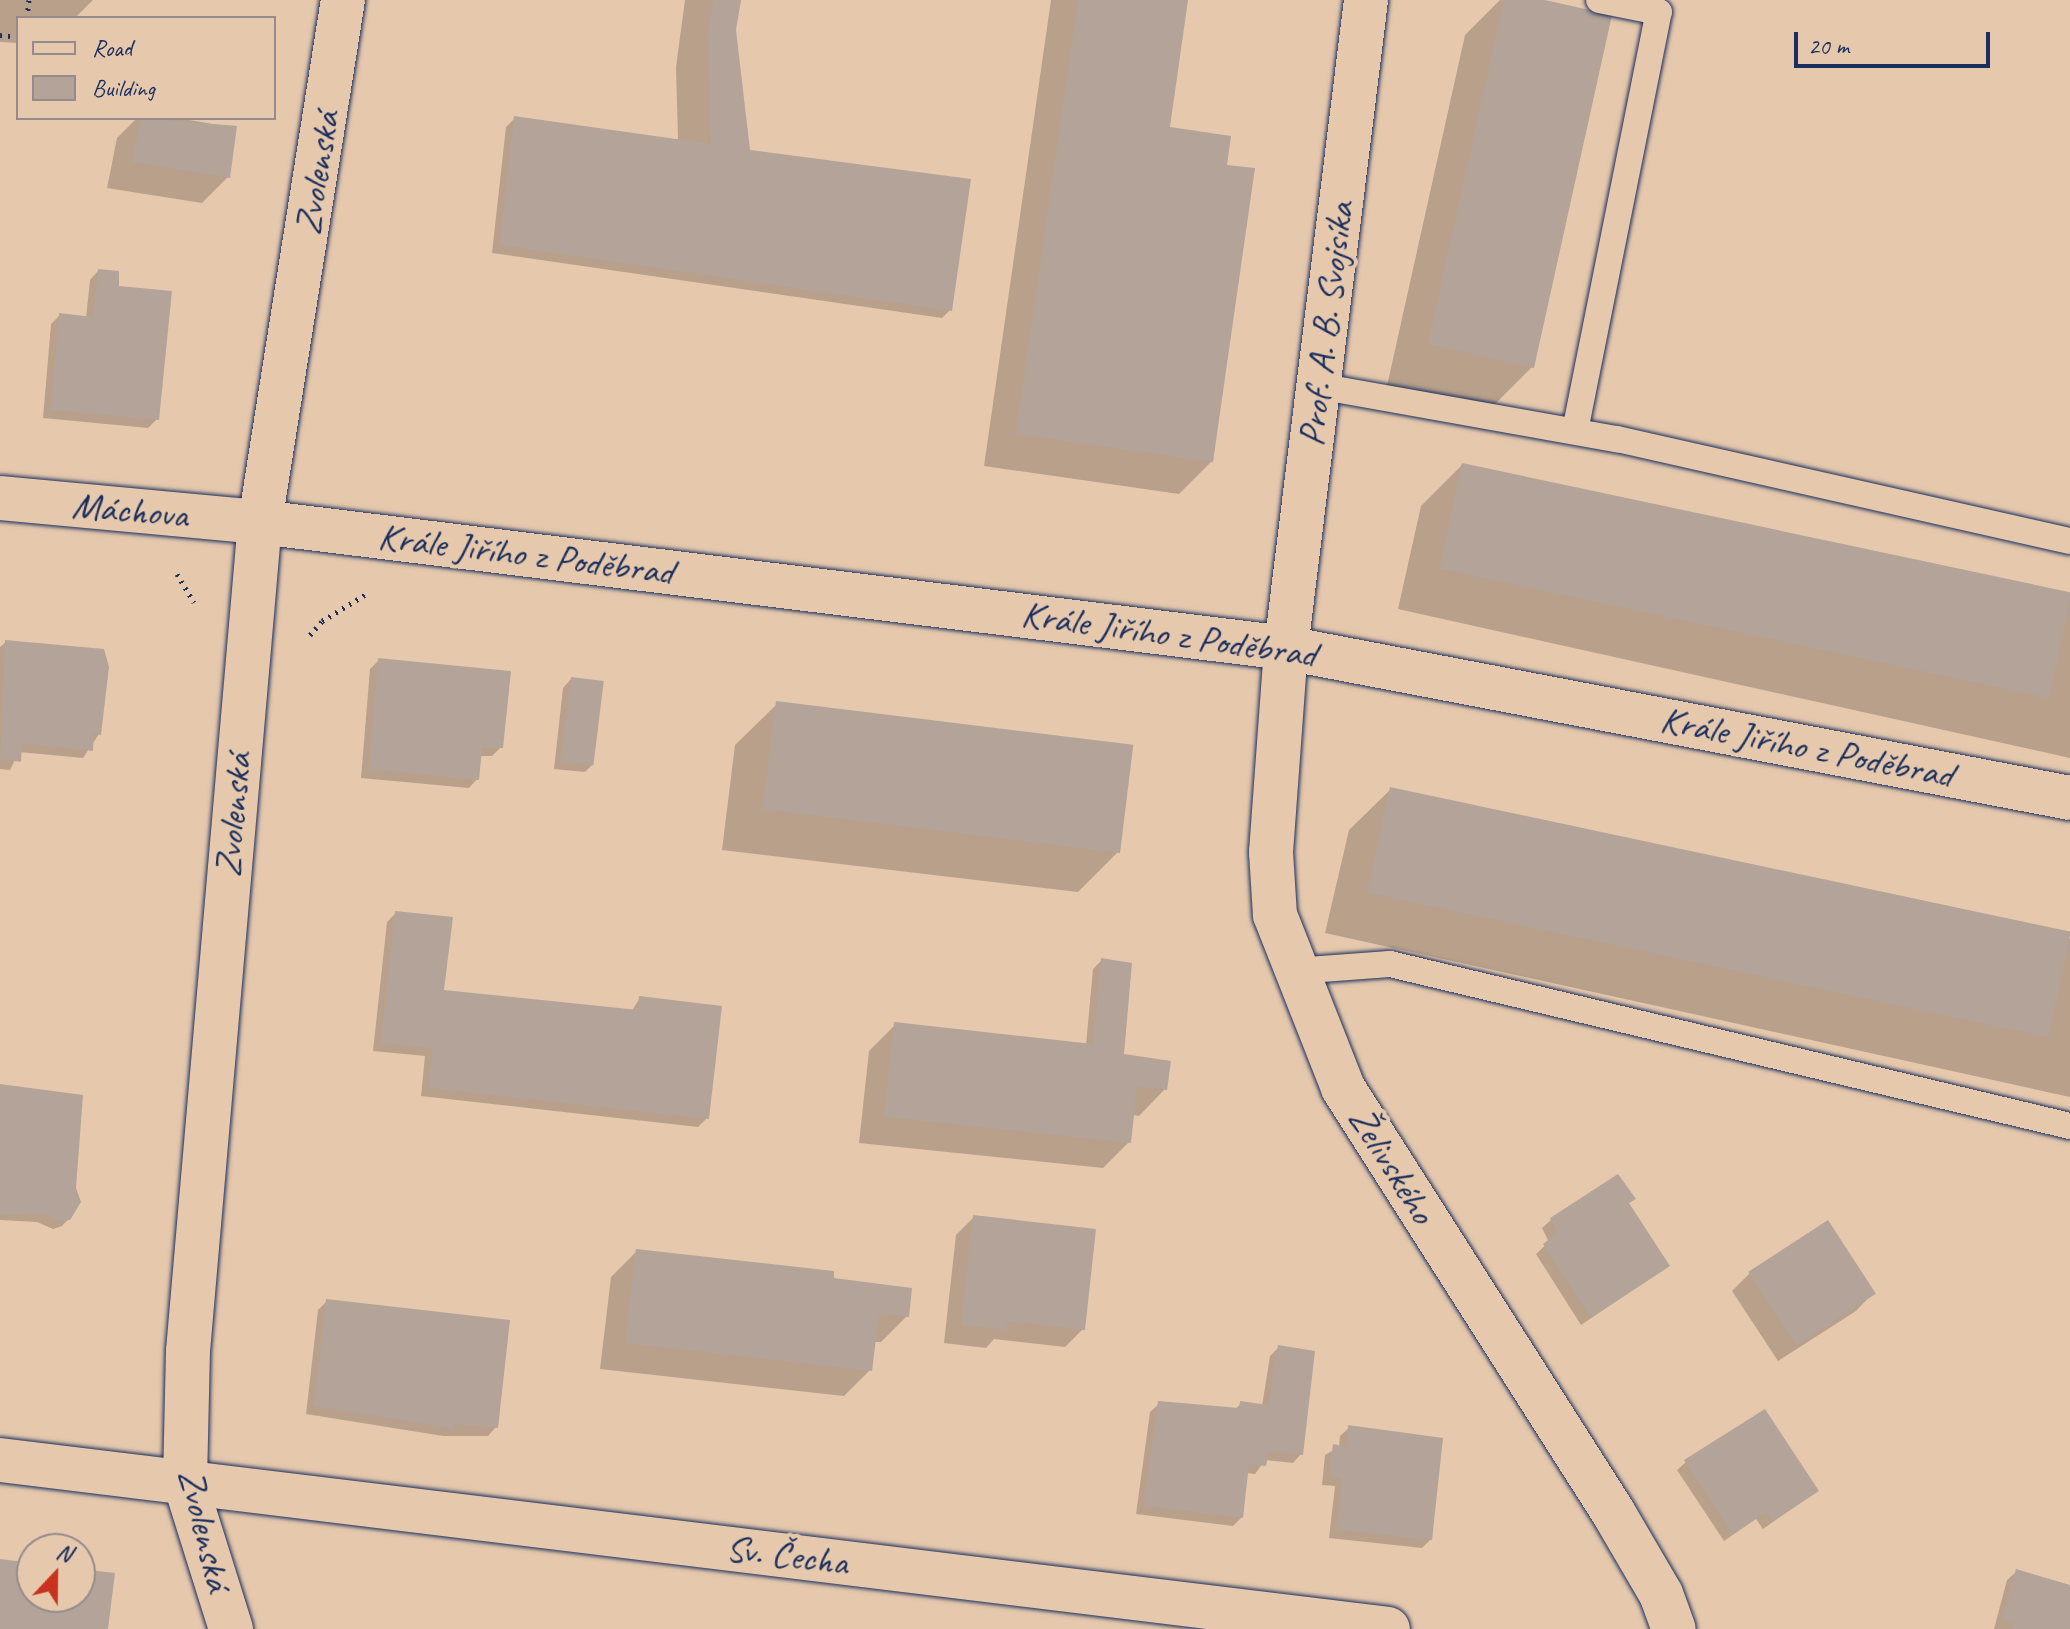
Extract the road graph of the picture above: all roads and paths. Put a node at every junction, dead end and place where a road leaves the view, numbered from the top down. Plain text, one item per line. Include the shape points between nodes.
1 (343, 0) edge
2 (1366, 0) edge
3 (1599, 0) edge
4 (1318, 386) junction
5 (1575, 431) junction
6 (0, 498) edge
7 (260, 522) junction
8 (2070, 541) edge
9 (1286, 648) junction
10 (2070, 798) edge
11 (1294, 971) junction
12 (2070, 1126) edge
13 (0, 1460) edge
14 (185, 1482) junction
15 (231, 1629) edge
16 (1388, 1629) edge
17 (1674, 1629) edge

1 - 7 street, Zvolenská
2 - 4 street, Prof. A. B. Svojsíka
3 - 5 lane via 1659,12
4 - 5 lane
4 - 9 street, Prof. A. B. Svojsíka
5 - 8 lane
6 - 7 street, Máchova
7 - 9 street, Krále Jiřího z Poděbrad
7 - 14 street, Zvolenská via 188,1351
9 - 10 street, Krále Jiřího z Poděbrad
9 - 11 street, Želivského via 1271,852 1275,915
11 - 12 lane via 1390,964
11 - 17 street, Želivského via 1343,1088 1613,1512 1661,1594
13 - 14 street, Sv. Čecha
14 - 15 street, Zvolenská
14 - 16 street, Sv. Čecha

